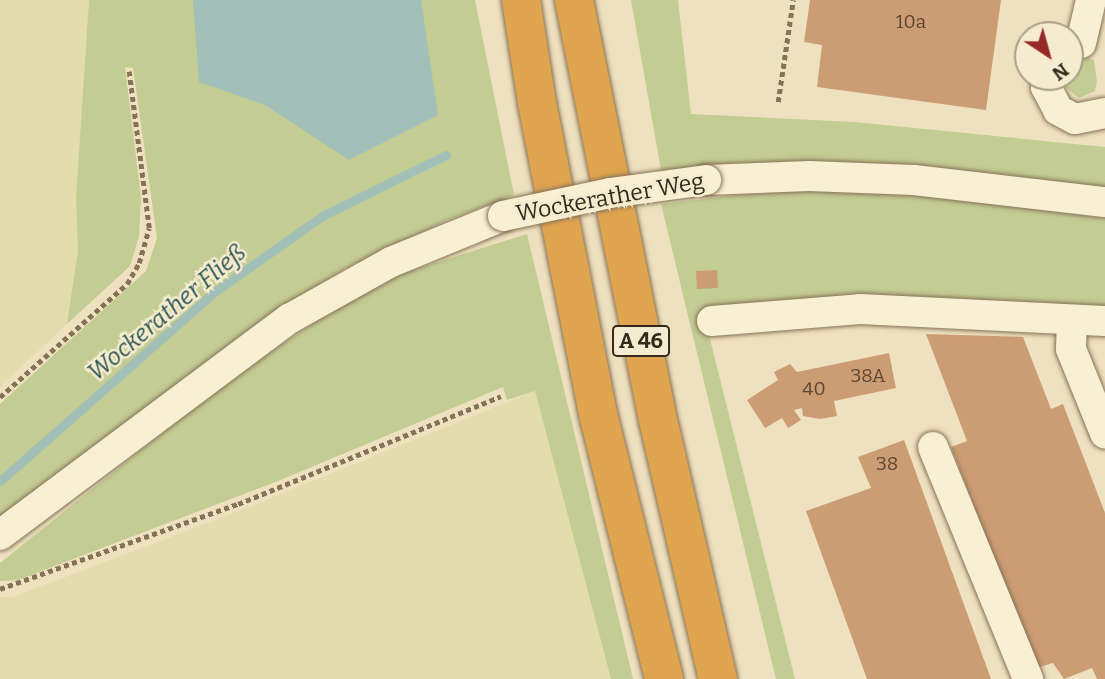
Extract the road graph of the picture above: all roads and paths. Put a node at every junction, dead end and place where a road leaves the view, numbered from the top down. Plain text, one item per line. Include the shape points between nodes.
1 (521, 0) edge
2 (574, 0) edge
3 (793, 0) edge
4 (1091, 0) edge
5 (1085, 47) edge
6 (129, 71) dead end
7 (1048, 91) edge
8 (778, 102) dead end
9 (1105, 113) edge
10 (1105, 202) edge
11 (1072, 320) junction
12 (712, 321) dead end
13 (1105, 321) edge
14 (500, 396) dead end
15 (0, 397) edge
16 (1105, 433) edge
17 (933, 447) dead end
18 (0, 535) edge
19 (0, 589) edge
20 (664, 679) edge
21 (718, 679) edge
22 (1028, 679) edge

1 - 20 highway, A 46 via 598,418
2 - 21 highway, A 46 via 659,424
3 - 8 path
4 - 5 street
6 - 15 path via 149,228 139,263 127,284
7 - 9 street via 1058,110 1075,119
10 - 18 street, Wockerather Weg, bridge via 914,180 809,176 706,180 611,193 503,216 391,262 289,319
11 - 12 street via 860,309
11 - 13 street
11 - 16 street via 1071,349
14 - 19 path via 238,504
17 - 22 street

